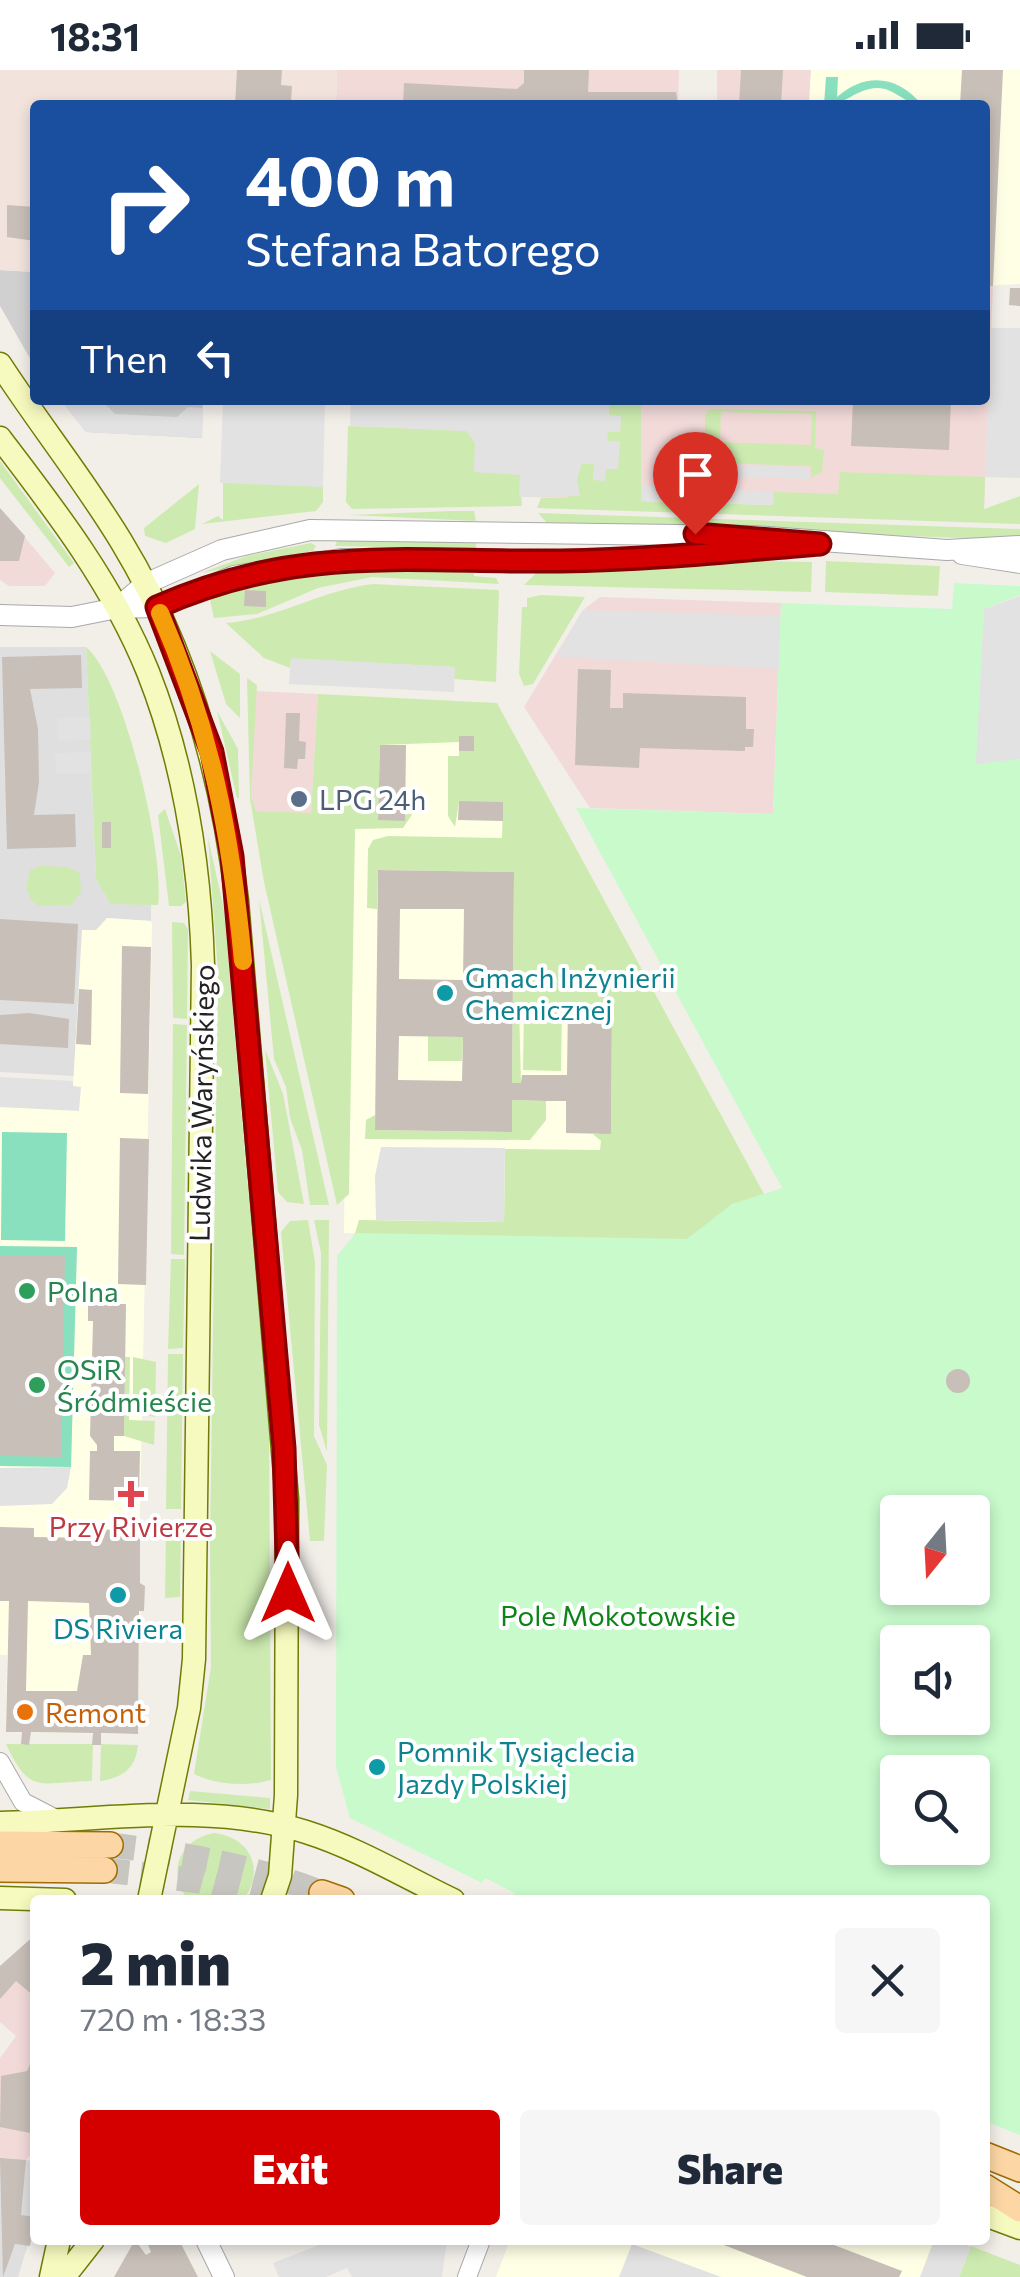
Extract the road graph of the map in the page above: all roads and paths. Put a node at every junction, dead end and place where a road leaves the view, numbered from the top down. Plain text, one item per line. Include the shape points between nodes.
1 (0, 364) edge
2 (0, 438) edge
3 (323, 529) junction
4 (516, 532) junction
5 (820, 544) junction
6 (1020, 546) edge
7 (950, 550) junction
8 (328, 560) junction
9 (516, 561) junction
10 (1020, 563) edge
11 (145, 584) junction
12 (157, 607) junction
13 (117, 608) junction
14 (0, 615) edge
15 (0, 1762) edge
16 (166, 1815) junction
17 (61, 1821) junction
18 (0, 1822) edge
19 (285, 1826) junction
20 (0, 1844) edge
21 (0, 1869) edge
22 (150, 1895) edge
23 (274, 1895) edge
24 (443, 1895) edge
25 (990, 2157) edge
26 (1020, 2169) edge
27 (990, 2188) edge
28 (990, 2189) edge
29 (1020, 2198) edge
30 (1020, 2209) edge
31 (990, 2216) edge
32 (1020, 2228) edge
33 (59, 2245) edge
34 (89, 2245) edge
35 (208, 2245) edge
36 (479, 2245) edge
37 (50, 2277) edge
38 (64, 2277) edge
39 (224, 2277) edge
40 (466, 2277) edge

1 - 11 main road, Ludwika Waryńskiego
2 - 13 main road, Ludwika Waryńskiego via 62,518
3 - 4 street
3 - 8 street
3 - 11 street via 233,546
4 - 5 street via 753,536
4 - 9 street
5 - 7 street
5 - 9 street
6 - 7 street
7 - 10 street
8 - 9 street
8 - 12 street via 234,576
11 - 12 main road, Ludwika Waryńskiego
11 - 13 street
12 - 13 street
12 - 19 main road, Ludwika Waryńskiego via 212,752 237,900 287,1499
13 - 14 street via 82,616
13 - 16 main road, Ludwika Waryńskiego via 162,715 198,869 202,933 194,1659
15 - 17 street via 23,1802
16 - 17 main road
16 - 19 main road
16 - 22 main road, Ludwika Waryńskiego
17 - 18 main road
19 - 23 main road, Ludwika Waryńskiego
19 - 24 main road
20 - 21 main road via 107,1857
25 - 26 main road
27 - 29 main road
28 - 30 main road
31 - 32 main road
33 - 37 main road
34 - 38 main road
35 - 39 street
36 - 40 street

